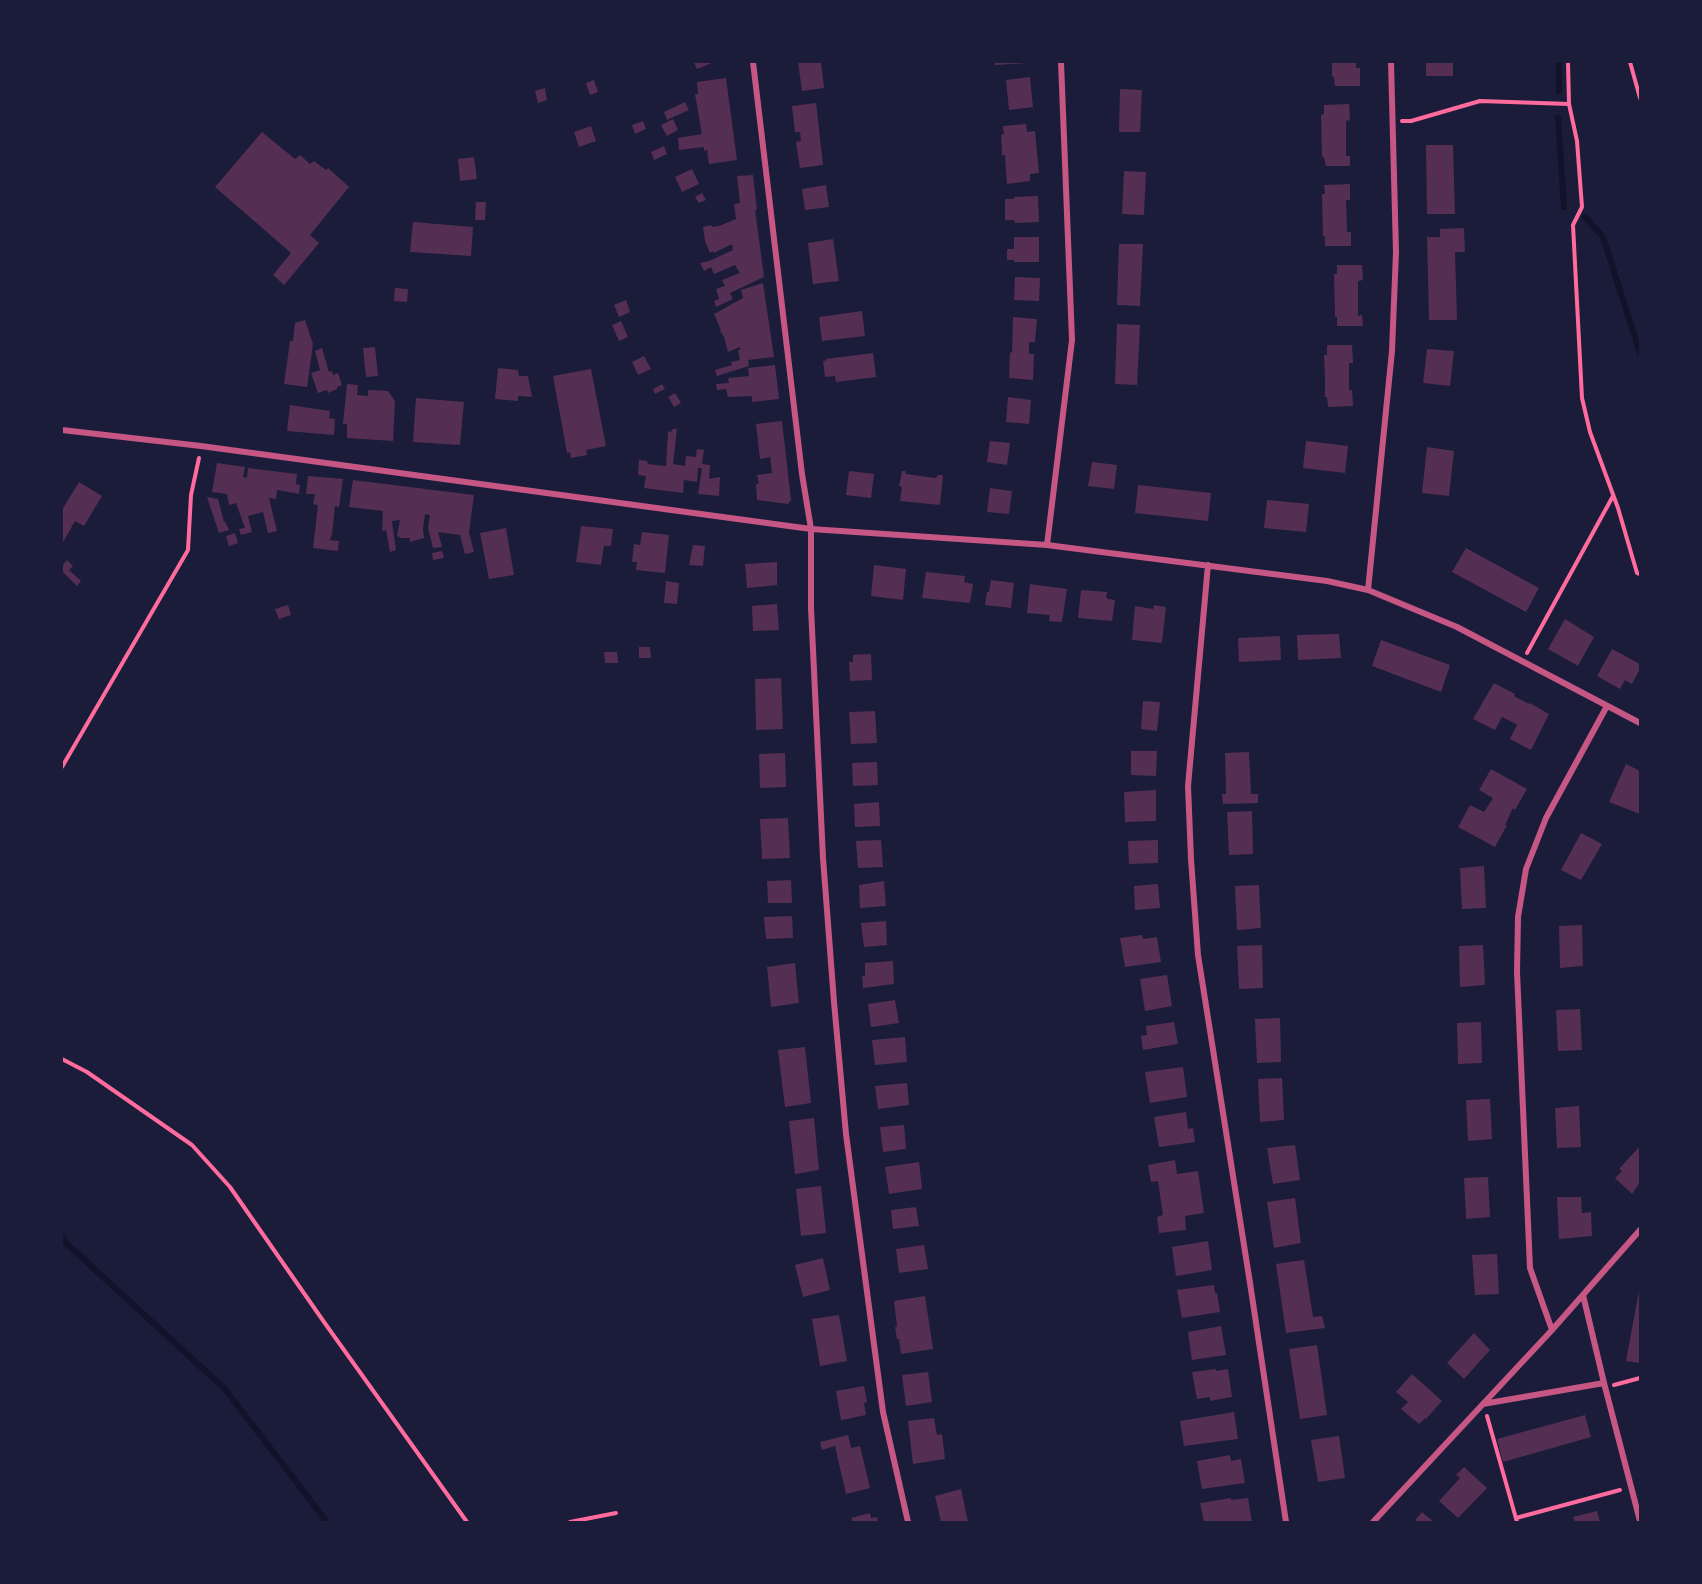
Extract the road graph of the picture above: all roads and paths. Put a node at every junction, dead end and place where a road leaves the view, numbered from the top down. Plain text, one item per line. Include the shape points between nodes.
1 (753, 62) edge
2 (1061, 62) edge
3 (1391, 62) edge
4 (1568, 62) edge
5 (1630, 62) edge
6 (1641, 98) edge
7 (1569, 104) junction
8 (1392, 121) junction
9 (62, 430) edge
10 (201, 446) junction
11 (1613, 496) junction
12 (811, 529) junction
13 (1047, 545) junction
14 (1208, 565) junction
15 (1639, 572) edge
16 (1368, 590) junction
17 (1522, 661) junction
18 (1608, 706) junction
19 (1641, 723) edge
20 (62, 767) edge
21 (62, 1059) edge
22 (1641, 1230) edge
23 (1583, 1294) junction
24 (1552, 1330) junction
25 (1641, 1378) edge
26 (1604, 1385) junction
27 (1484, 1404) junction
28 (1632, 1487) junction
29 (616, 1513) dead end
30 (1516, 1520) edge
31 (1641, 1521) edge
32 (467, 1522) edge
33 (570, 1522) edge
34 (908, 1522) edge
35 (1286, 1522) edge
36 (1373, 1522) edge

1 - 12 street
2 - 13 street via 1072,340
3 - 8 street
4 - 7 path
5 - 6 path
7 - 8 path via 1480,100 1411,121
7 - 11 path via 1577,141 1582,207 1573,225 1582,398
8 - 16 street via 1396,252 1392,351
9 - 10 street
10 - 12 street
10 - 20 path via 191,495 188,550
11 - 15 path
11 - 17 path
12 - 13 street
12 - 34 street via 823,858 846,1134 883,1412
13 - 14 street
14 - 16 street via 1327,580
14 - 35 street via 1188,786 1198,955
16 - 17 street via 1457,627
17 - 18 street
18 - 19 street
18 - 24 street via 1546,819 1526,869 1518,917 1530,1268
21 - 32 path via 192,1145 230,1187
22 - 23 street
23 - 24 street
23 - 26 street
24 - 27 street
25 - 26 path
26 - 27 street
26 - 28 street
27 - 30 path
27 - 36 street
28 - 30 path
28 - 31 street
29 - 33 path

